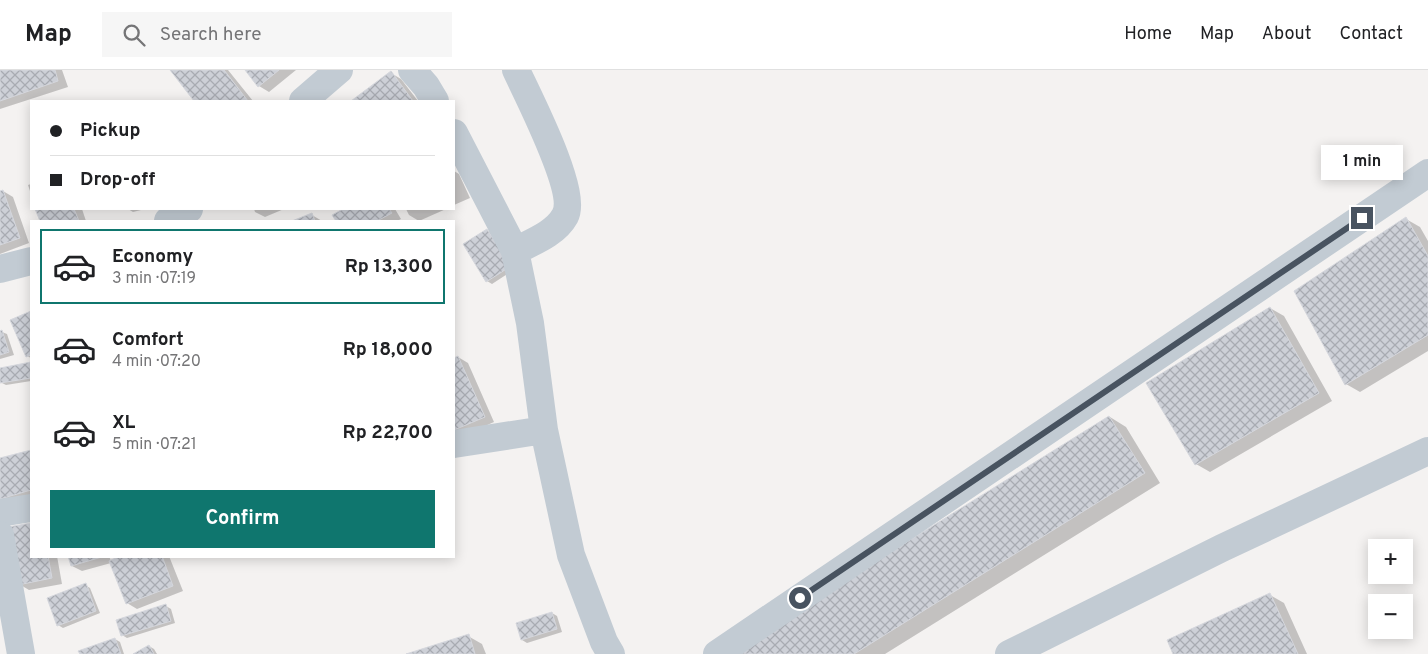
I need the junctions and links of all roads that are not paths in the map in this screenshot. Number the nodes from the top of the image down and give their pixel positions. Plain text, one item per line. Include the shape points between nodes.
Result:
1 (339, 70) edge
2 (412, 70) edge
3 (516, 70) edge
4 (304, 100) edge
5 (434, 100) edge
6 (455, 135) edge
7 (1428, 173) edge
8 (187, 210) edge
9 (170, 220) edge
10 (515, 251) junction
11 (30, 261) edge
12 (0, 269) edge
13 (544, 430) junction
14 (455, 444) edge
15 (1428, 451) edge
16 (30, 508) edge
17 (0, 512) edge
18 (0, 535) edge
19 (21, 654) edge
20 (611, 654) edge
21 (717, 654) edge
22 (1009, 654) edge

1 - 4 street
2 - 5 street
3 - 10 street via 556,158 568,202 566,215 554,230
6 - 10 street
7 - 21 street
8 - 9 street
10 - 13 street via 530,323
11 - 12 street
13 - 14 street
13 - 20 street via 571,555
15 - 22 street via 1222,548
16 - 17 street
18 - 19 street

